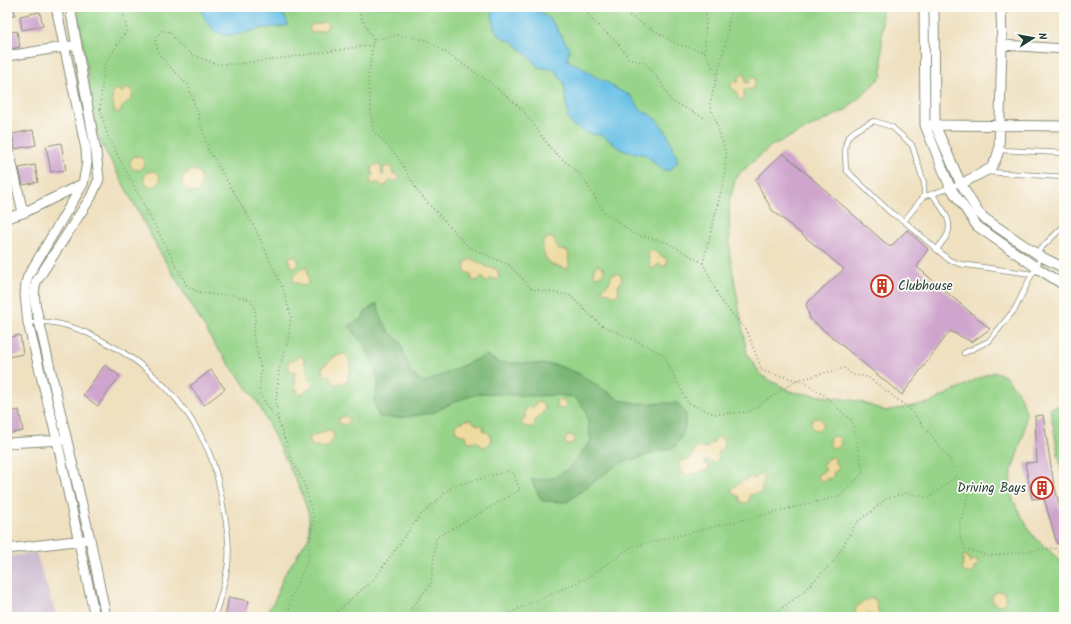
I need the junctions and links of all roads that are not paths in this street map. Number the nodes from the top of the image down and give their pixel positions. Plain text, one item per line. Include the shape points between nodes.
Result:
1 (56, 7) edge
2 (70, 7) edge
3 (924, 7) edge
4 (934, 7) edge
5 (1001, 7) edge
6 (77, 45) junction
7 (1002, 45) junction
8 (64, 47) junction
9 (1064, 50) edge
10 (7, 56) edge
11 (924, 125) junction
12 (935, 125) junction
13 (1000, 125) junction
14 (1064, 126) edge
15 (7, 142) edge
16 (999, 150) junction
17 (1064, 153) edge
18 (983, 172) junction
19 (1064, 177) edge
20 (99, 179) junction
21 (83, 184) junction
22 (961, 184) junction
23 (950, 186) junction
24 (933, 195) junction
25 (924, 196) junction
26 (23, 213) junction
27 (7, 218) edge
28 (904, 221) junction
29 (1064, 226) edge
30 (937, 250) junction
31 (1038, 255) junction
32 (1064, 268) edge
33 (1034, 271) junction
34 (1064, 285) edge
35 (38, 321) junction
36 (28, 323) junction
37 (964, 353) dead end
38 (57, 440) junction
39 (67, 440) junction
40 (7, 443) edge
41 (90, 539) junction
42 (78, 540) junction
43 (7, 550) edge
44 (95, 617) edge
45 (106, 617) edge
46 (214, 617) edge

1 - 8 street
2 - 6 street
3 - 11 street
4 - 12 street
5 - 7 street
6 - 8 street
6 - 20 street
7 - 9 street
7 - 13 street
8 - 10 street
8 - 21 street via 86,149 87,163
11 - 12 street
11 - 23 street
12 - 13 street
12 - 22 street
13 - 14 street
13 - 16 street
15 - 26 street
16 - 17 lane
16 - 18 street via 991,168
18 - 19 lane
18 - 22 street
20 - 21 street
20 - 35 street via 36,282 34,296
21 - 26 street
21 - 36 street via 28,276 25,295
22 - 23 lane
22 - 31 street via 984,218
23 - 24 lane
23 - 33 street via 977,226
24 - 25 lane
24 - 30 lane via 948,219 949,226 948,233
25 - 28 lane
25 - 28 lane via 924,184 912,145 892,127 874,122 854,130 846,140 846,170 891,213
26 - 27 street
28 - 30 lane
29 - 31 lane
30 - 33 lane via 949,260 960,264
31 - 32 street
31 - 33 lane
33 - 34 street
33 - 37 lane via 1015,309 989,341
35 - 36 lane
35 - 39 street
35 - 46 lane via 64,325 93,335 120,349 170,390 191,419 207,448 219,482 226,522 228,562 222,596
36 - 38 street
38 - 39 street
38 - 40 street
38 - 42 street
39 - 41 street
41 - 42 street
41 - 45 street
42 - 43 street
42 - 44 street

